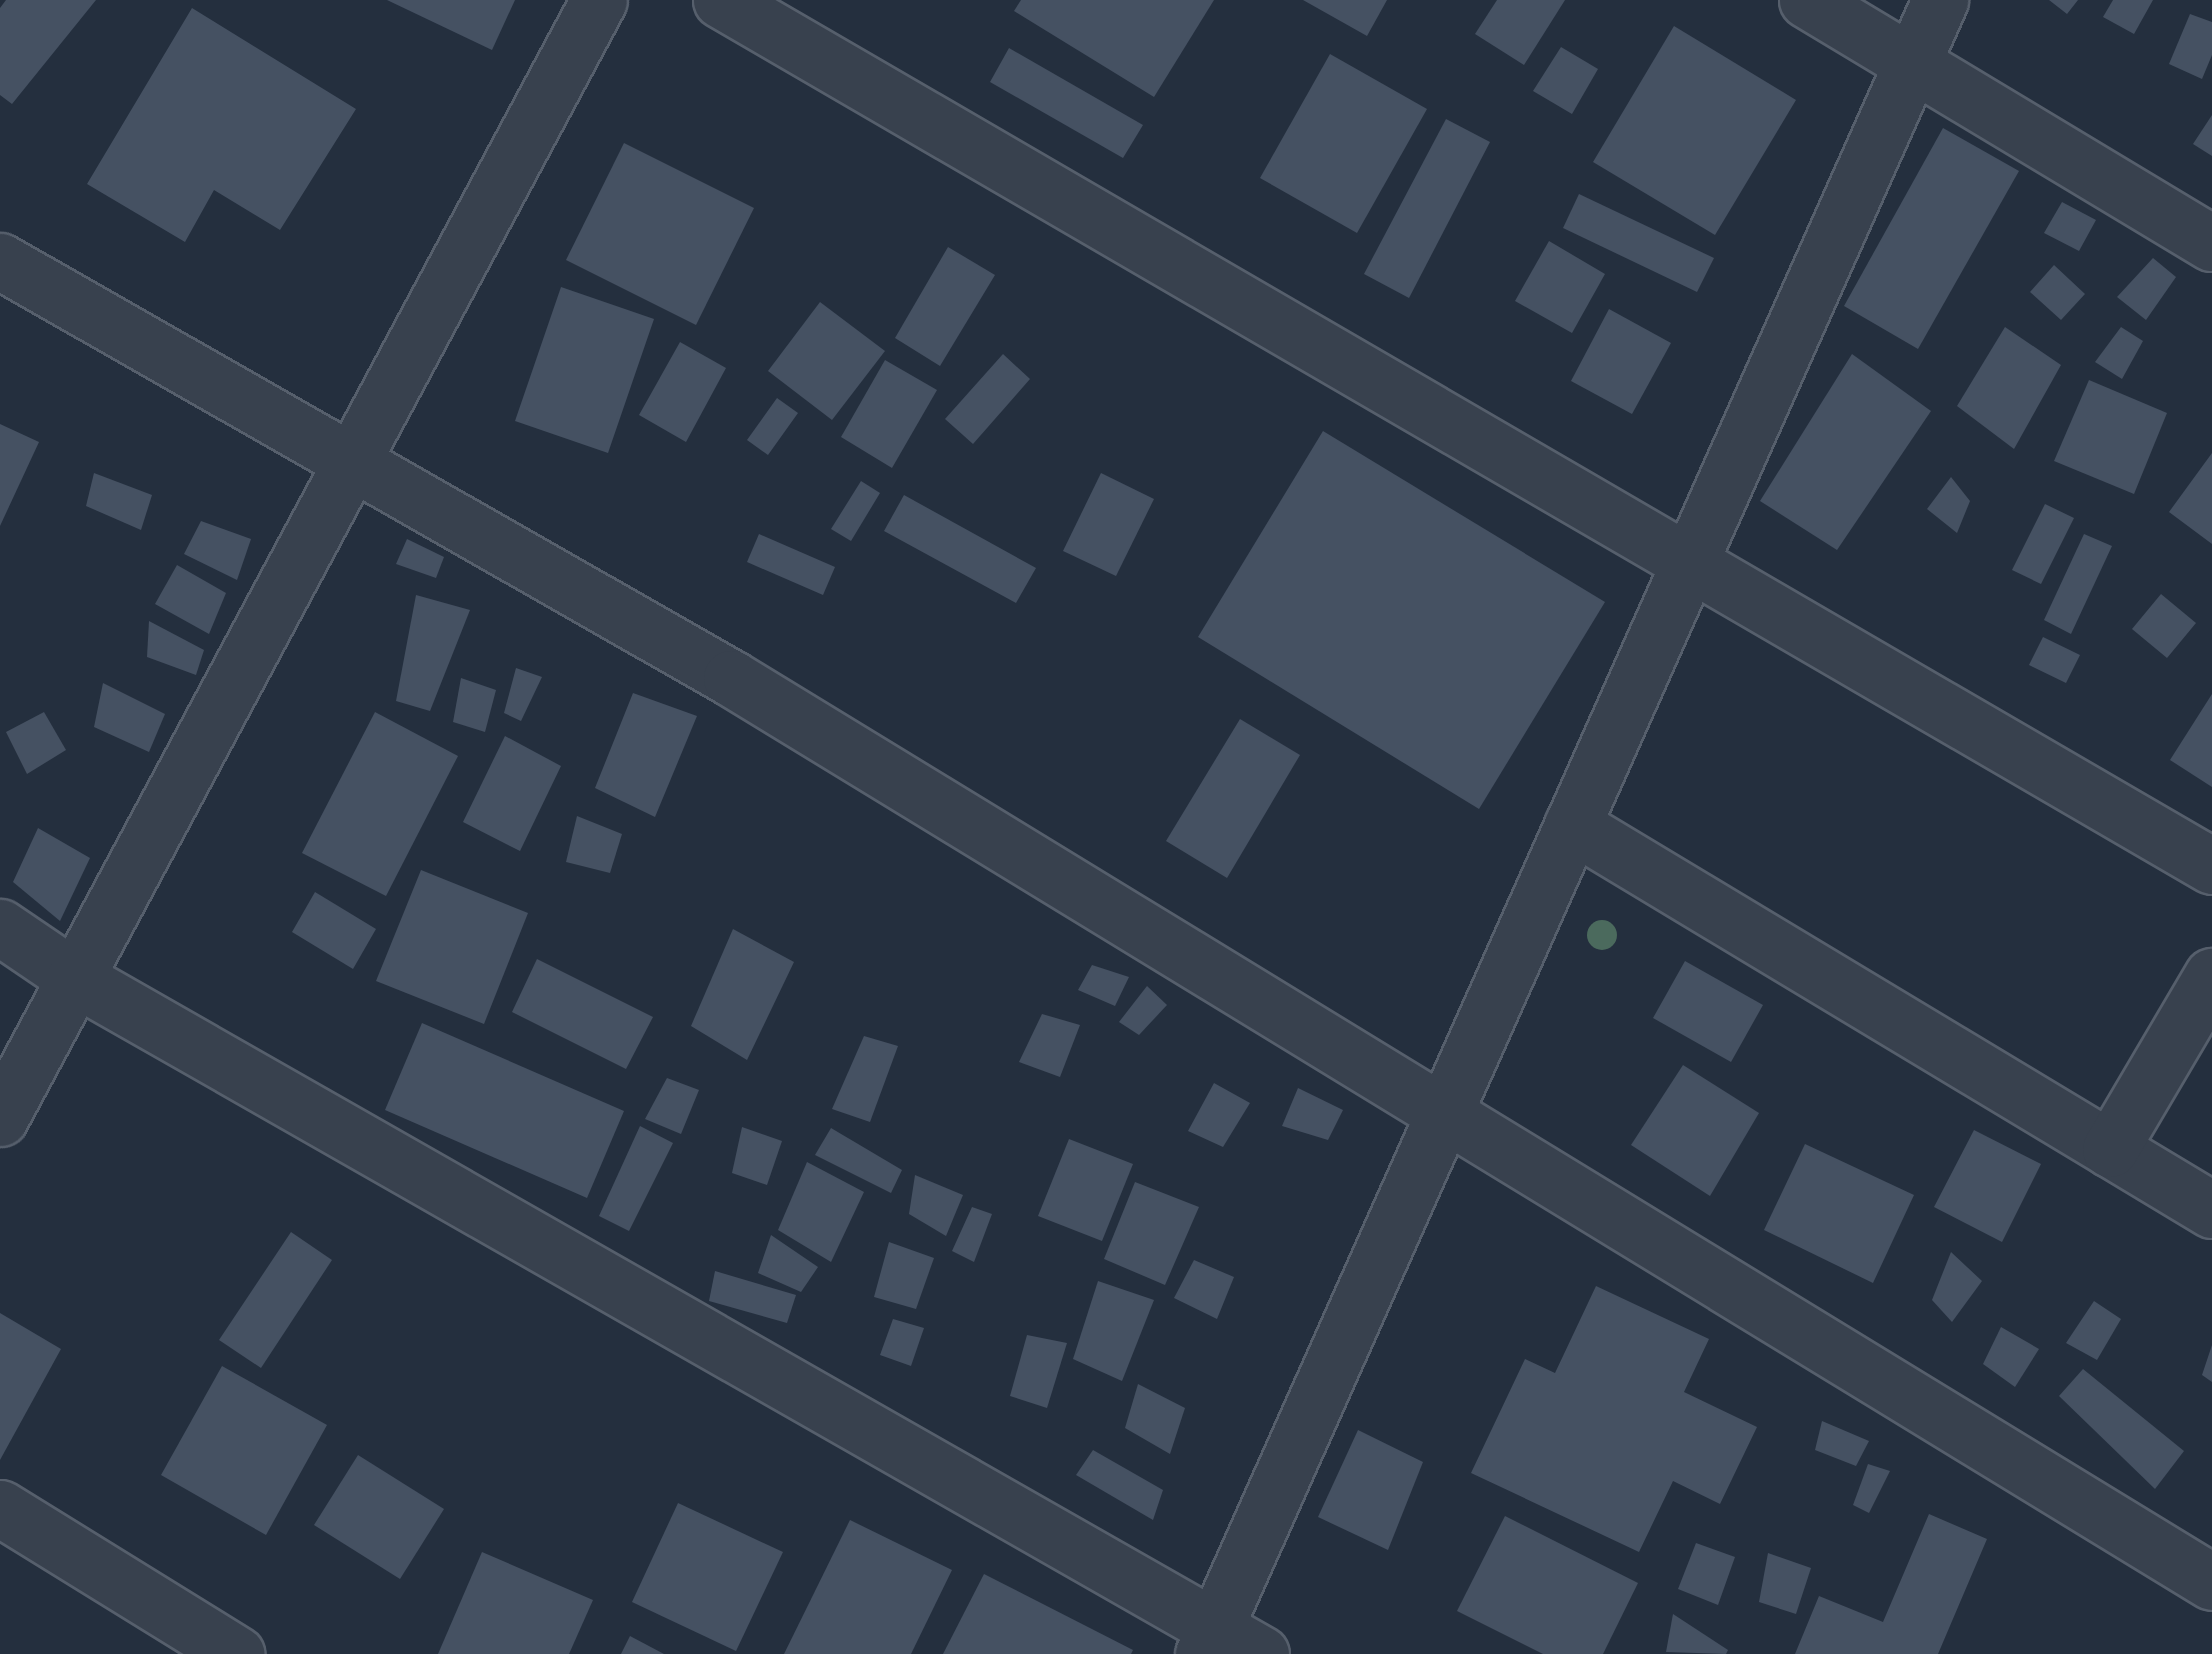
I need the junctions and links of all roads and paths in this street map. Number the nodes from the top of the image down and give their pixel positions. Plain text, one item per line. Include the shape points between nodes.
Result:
1 (598, 0) edge
2 (721, 0) edge
3 (1807, 0) edge
4 (1940, 0) edge
5 (1913, 60) junction
6 (2212, 243) edge
7 (0, 261) edge
8 (353, 459) junction
9 (1689, 562) junction
10 (1572, 825) junction
11 (2212, 866) edge
12 (0, 927) edge
13 (2212, 976) edge
14 (74, 978) junction
15 (1442, 1117) junction
16 (0, 1118) edge
17 (2110, 1149) junction
18 (2212, 1210) edge
19 (0, 1508) edge
20 (2212, 1582) edge
21 (1208, 1640) edge
22 (236, 1654) edge
23 (1261, 1654) edge

1 - 8 street
2 - 9 street
3 - 5 street
4 - 5 street
5 - 6 street
5 - 9 street
7 - 8 street
8 - 14 street
8 - 15 street via 731,678
9 - 10 street
9 - 11 street
10 - 15 street
10 - 17 street
12 - 14 street
13 - 17 street
14 - 16 street
14 - 21 street
15 - 20 street
15 - 21 street
17 - 18 street
19 - 22 street
21 - 23 street

